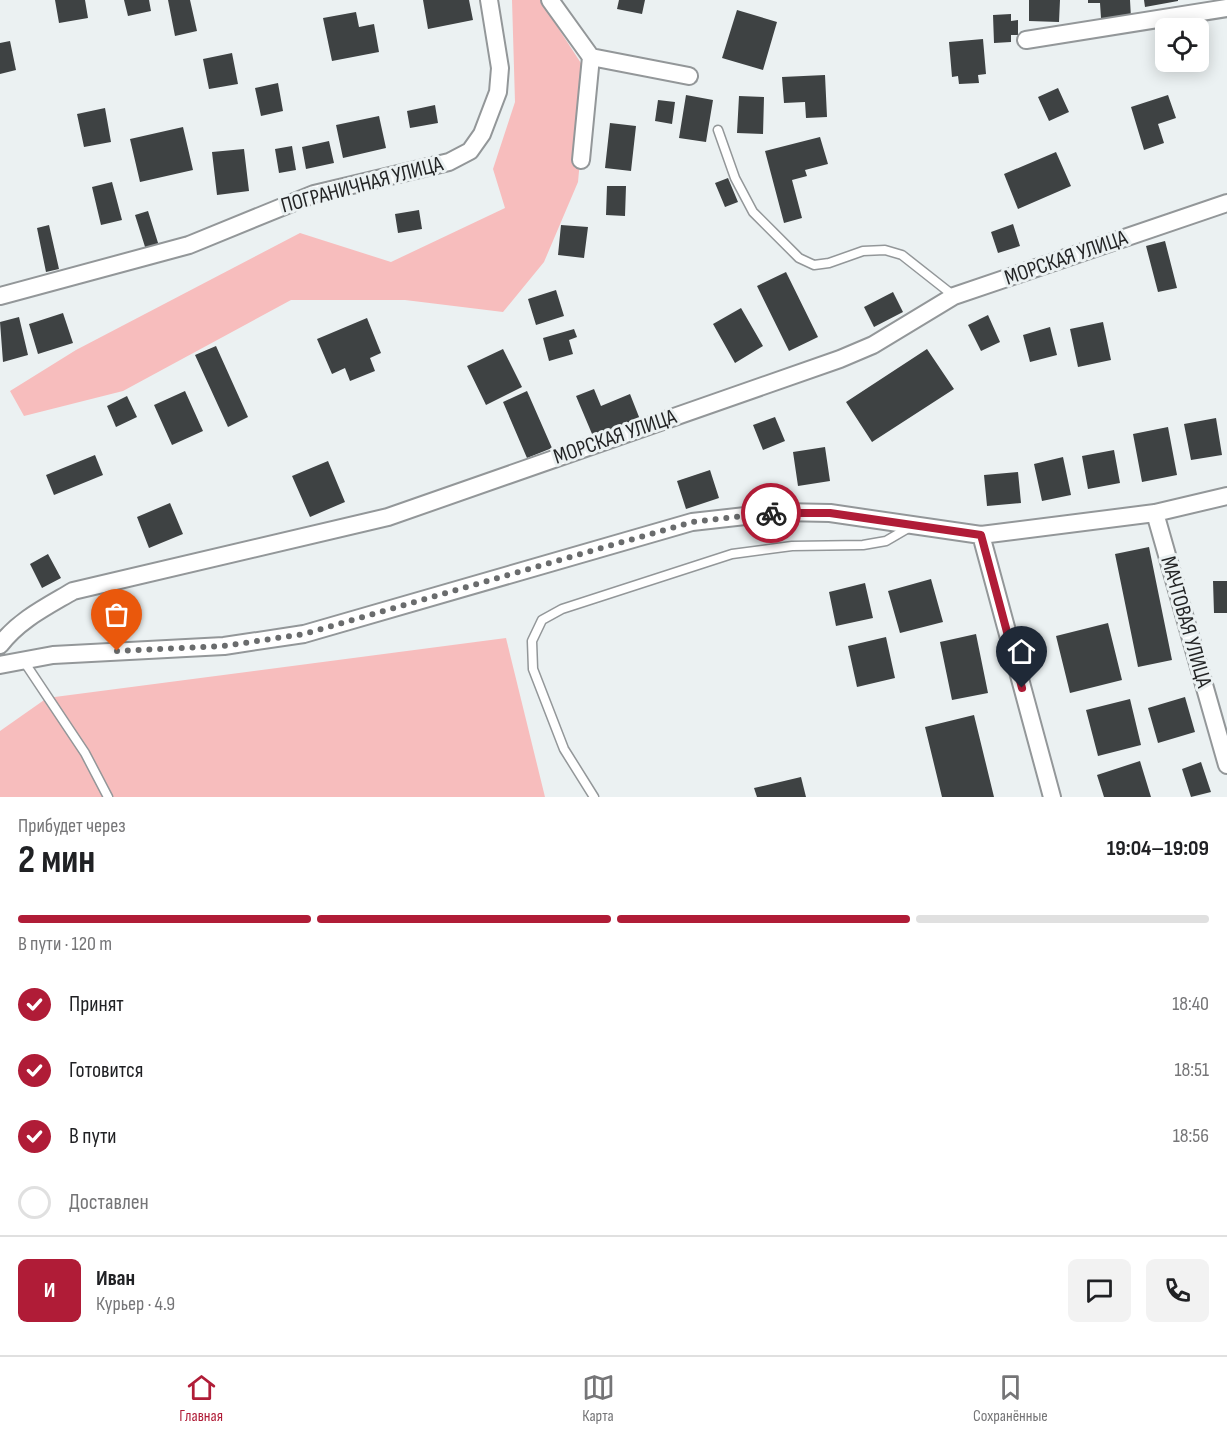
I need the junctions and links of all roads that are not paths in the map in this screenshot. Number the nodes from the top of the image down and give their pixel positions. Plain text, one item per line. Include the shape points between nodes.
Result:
1 (489, 0) edge
2 (550, 0) edge
3 (1227, 8) edge
4 (1026, 40) dead end
5 (591, 57) junction
6 (689, 76) dead end
7 (718, 130) dead end
8 (581, 160) dead end
9 (1227, 204) edge
10 (0, 296) edge
11 (954, 296) junction
12 (1227, 496) edge
13 (1155, 513) junction
14 (913, 526) junction
15 (981, 535) junction
16 (0, 645) edge
17 (22, 660) junction
18 (0, 665) edge
19 (1227, 765) edge
20 (108, 797) edge
21 (594, 797) edge
22 (1052, 797) edge

1 - 10 street, ПОГРАНИЧНАЯ УЛИЦА via 500,68 498,92 482,134 470,151 449,162 292,201 189,245
2 - 5 street
3 - 4 street
5 - 6 street
5 - 8 street
7 - 11 lane via 753,213 799,258 814,265 862,251 885,250 903,255
9 - 11 street, МОРСКАЯ УЛИЦА
11 - 16 street, МОРСКАЯ УЛИЦА via 873,345 840,359 388,517 73,591 31,615 11,630
12 - 13 street
13 - 15 street
13 - 19 street, МАЧТОВАЯ УЛИЦА
14 - 15 street
14 - 17 street via 830,513 731,516 692,522 304,634 224,646
14 - 21 lane via 886,541 863,545 792,546 732,554 562,609 542,621 532,641 533,669 564,749
15 - 22 street
17 - 18 street
17 - 20 lane via 85,753

